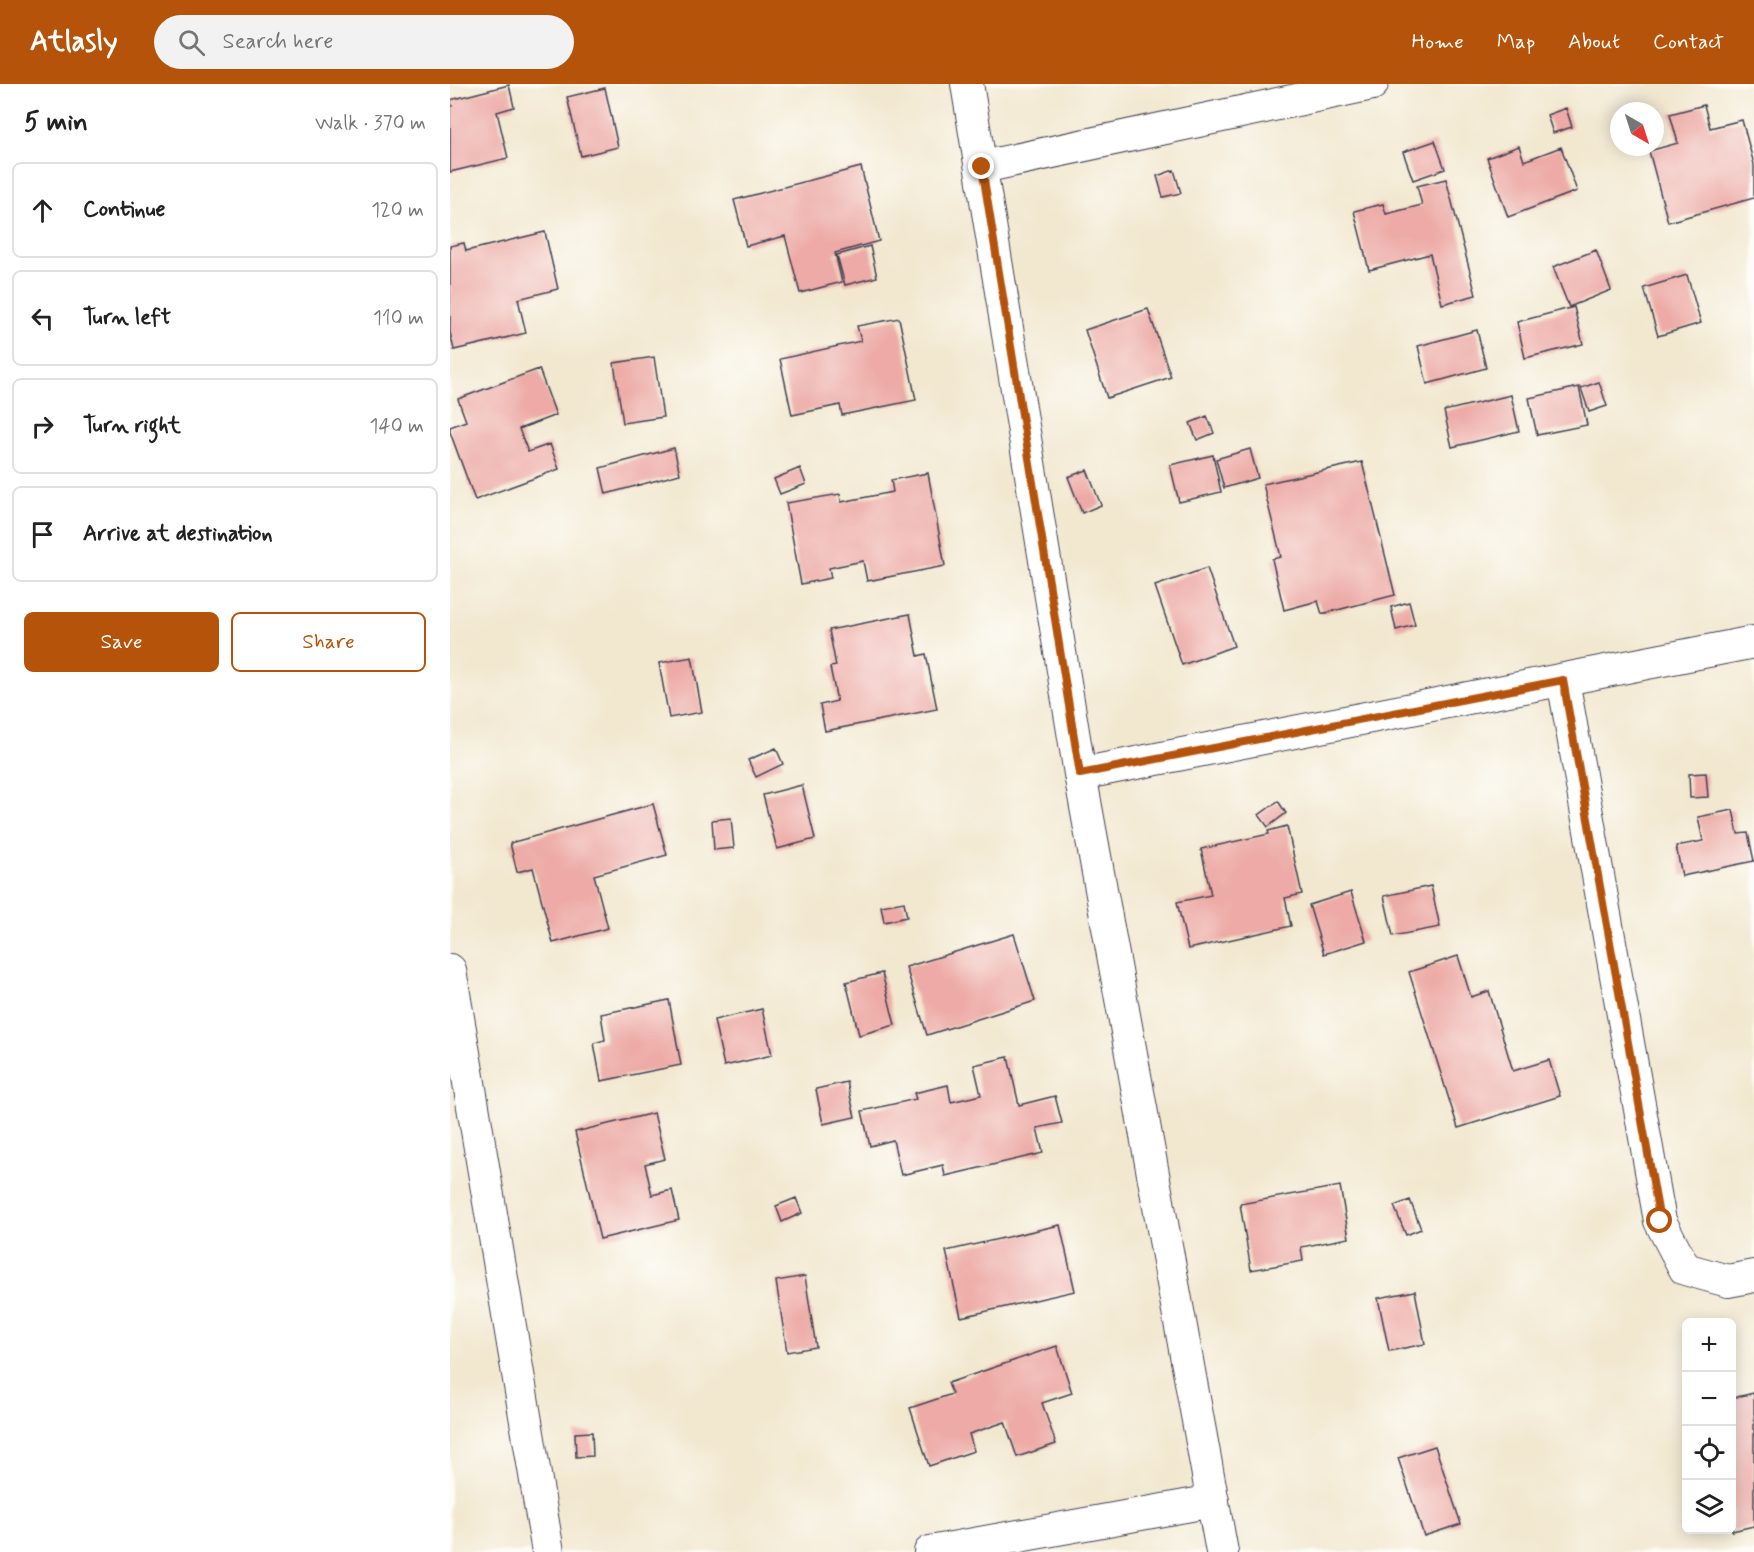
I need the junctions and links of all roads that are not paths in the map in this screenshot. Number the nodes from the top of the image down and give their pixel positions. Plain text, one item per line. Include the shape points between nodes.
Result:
1 (967, 84) edge
2 (1372, 84) edge
3 (982, 167) junction
4 (1754, 642) edge
5 (1563, 680) junction
6 (1080, 774) junction
7 (450, 970) edge
8 (1754, 1276) edge
9 (1213, 1501) junction
10 (548, 1552) edge
11 (930, 1552) edge
12 (1222, 1552) edge

1 - 3 street
2 - 3 street
3 - 6 street
4 - 5 street
5 - 6 street
5 - 8 street via 1660,1221 1685,1269 1728,1281
6 - 9 street
7 - 10 street
9 - 11 street
9 - 12 street

